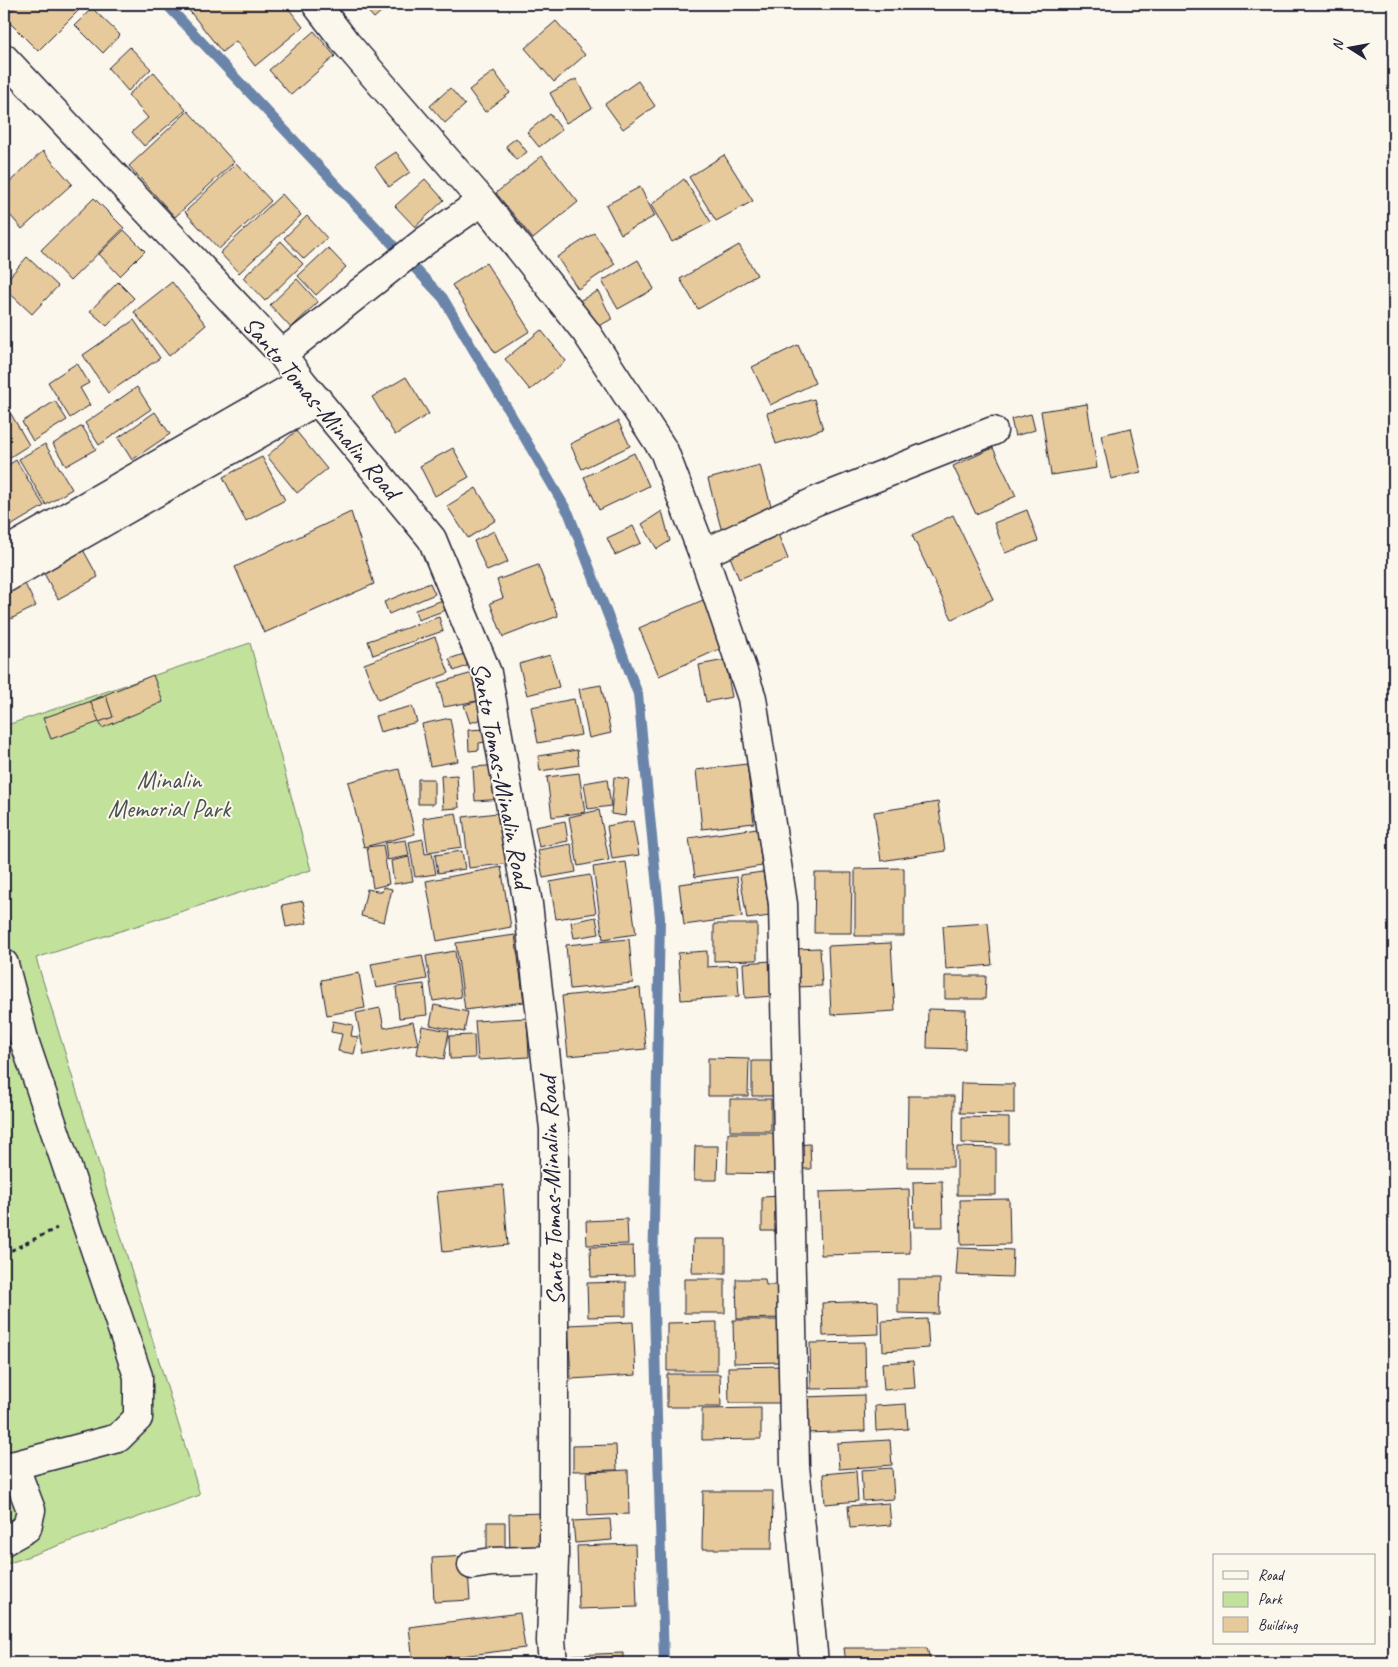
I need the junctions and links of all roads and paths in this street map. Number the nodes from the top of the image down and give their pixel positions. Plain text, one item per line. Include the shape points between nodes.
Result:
1 (316, 4) edge
2 (4, 58) edge
3 (482, 200) junction
4 (282, 354) junction
5 (310, 391) junction
6 (993, 431) dead end
7 (4, 553) edge
8 (703, 554) junction
9 (4, 579) edge
10 (4, 964) edge
11 (84, 1214) junction
12 (4, 1254) edge
13 (9, 1467) edge
14 (4, 1541) edge
15 (554, 1560) junction
16 (472, 1565) dead end
17 (553, 1663) edge
18 (814, 1663) edge

1 - 3 street
2 - 4 street, Santo Tomas-Minalin Road
3 - 4 street via 425,240
3 - 8 street via 586,332 664,451
4 - 5 street, Santo Tomas-Minalin Road
5 - 7 street
5 - 9 street
5 - 15 street, Santo Tomas-Minalin Road via 432,539 487,674 528,904 554,1129
6 - 8 street via 816,501
8 - 18 street via 752,698 783,904 796,1466
10 - 11 street via 25,1043
11 - 12 path
11 - 13 street via 138,1376 138,1418 118,1438
13 - 14 street via 31,1510 27,1528
15 - 16 street
15 - 17 street, Santo Tomas-Minalin Road

